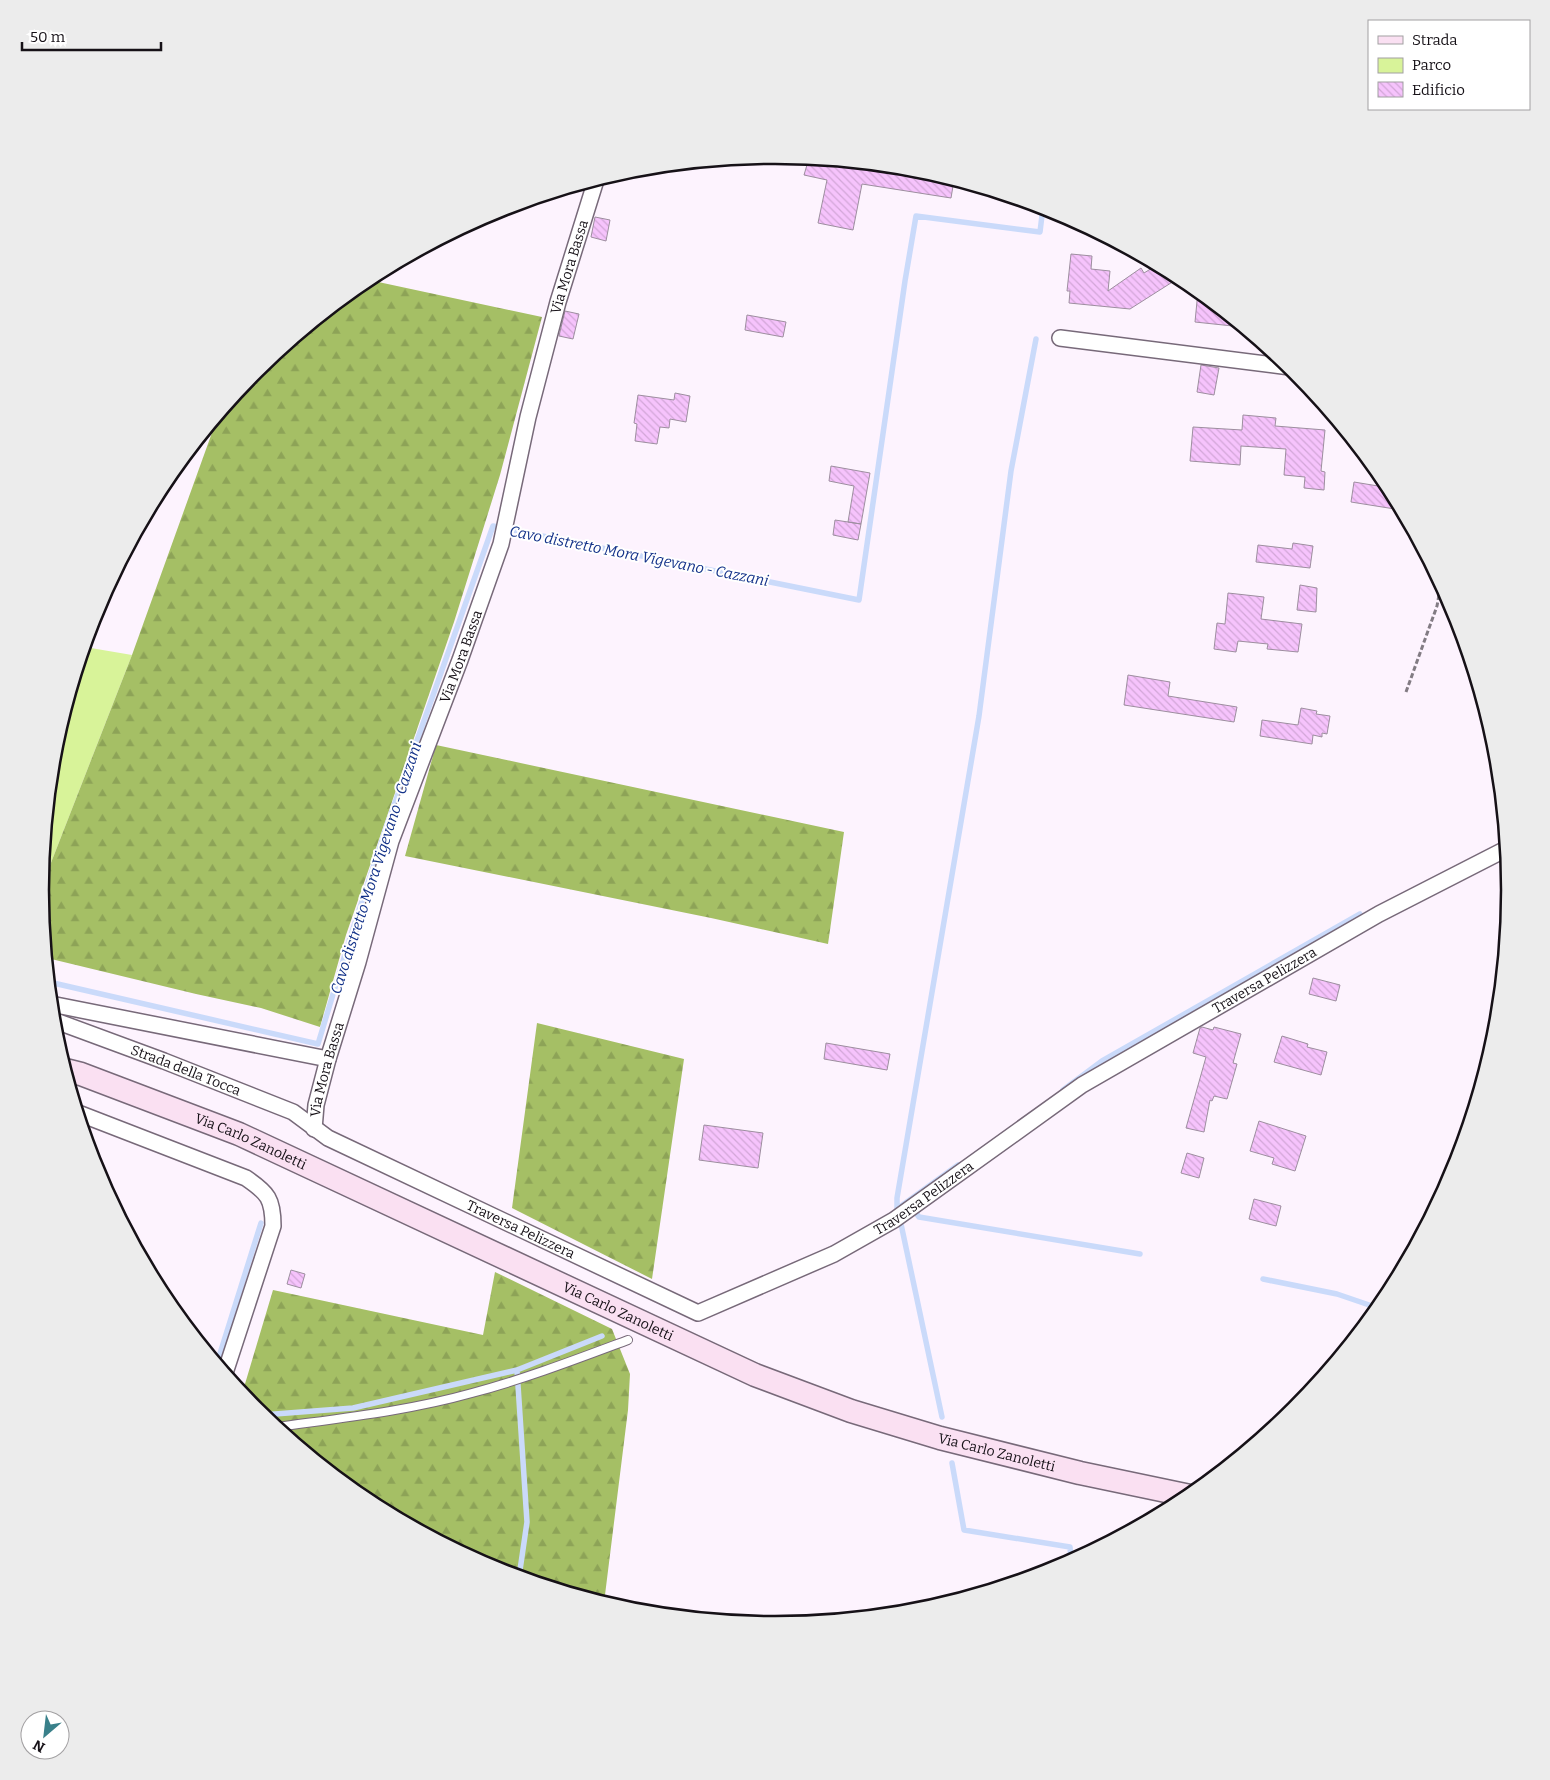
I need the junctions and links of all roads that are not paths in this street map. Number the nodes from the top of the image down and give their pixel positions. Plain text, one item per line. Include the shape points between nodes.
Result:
1 (594, 186) edge
2 (1060, 338) dead end
3 (1276, 364) edge
4 (1500, 852) edge
5 (58, 1005) edge
6 (61, 1023) edge
7 (328, 1058) junction
8 (72, 1072) edge
9 (84, 1114) edge
10 (314, 1129) junction
11 (628, 1340) dead end
12 (227, 1367) edge
13 (285, 1426) edge
14 (1179, 1494) edge

1 - 7 street, Via Mora Bassa via 540,369 504,528 460,660 391,841
2 - 3 street
4 - 10 street, Traversa Pelizzera via 1380,914 1082,1085 894,1220 834,1254 698,1313
5 - 7 street, Strada della Tocca
6 - 10 street, Strada della Tocca via 293,1112
7 - 10 street, Via Mora Bassa via 316,1105
8 - 14 main road, Via Carlo Zanoletti via 239,1134 756,1375 842,1408 993,1453
9 - 12 street via 246,1178 265,1192 273,1208 273,1226
11 - 13 lane via 472,1393 407,1408

